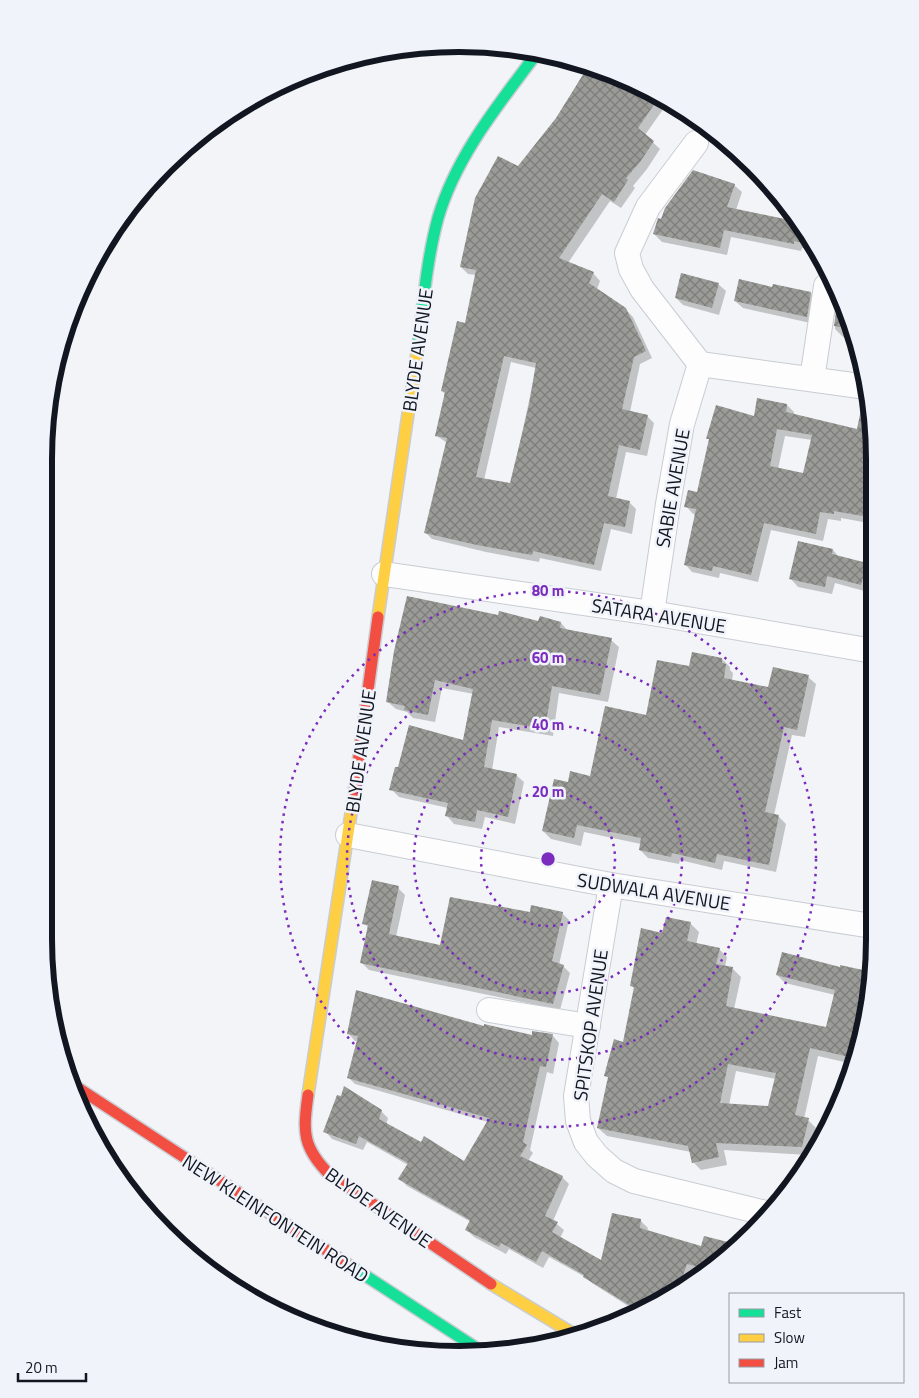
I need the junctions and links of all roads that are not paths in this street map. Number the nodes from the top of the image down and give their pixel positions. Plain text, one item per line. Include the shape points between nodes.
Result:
1 (533, 59) edge
2 (696, 143) dead end
3 (826, 286) dead end
4 (700, 364) junction
5 (812, 379) junction
6 (860, 386) edge
7 (384, 574) junction
8 (652, 613) junction
9 (866, 650) edge
10 (348, 835) junction
11 (611, 885) junction
12 (866, 925) edge
13 (490, 1010) dead end
14 (588, 1026) junction
15 (82, 1090) edge
16 (761, 1212) edge
17 (568, 1331) edge
18 (473, 1346) edge

1 - 7 street, BLYDE AVENUE via 484,126 439,216
2 - 4 street via 648,207 627,253 642,289
3 - 5 street
4 - 5 street
4 - 8 street, SABIE AVENUE via 682,424
5 - 6 street
7 - 8 street, SATARA AVENUE
7 - 10 street, BLYDE AVENUE
8 - 9 street, SATARA AVENUE
10 - 11 street, SUDWALA AVENUE
10 - 17 street, BLYDE AVENUE via 305,1114 309,1148 330,1175 510,1297
11 - 12 street, SUDWALA AVENUE
11 - 14 street, SPITSKOP AVENUE
13 - 14 street
14 - 16 street, SPITSKOP AVENUE via 576,1096 578,1121 586,1142 597,1156 614,1171 634,1181
15 - 18 street, NEW KLEINFONTEIN ROAD

